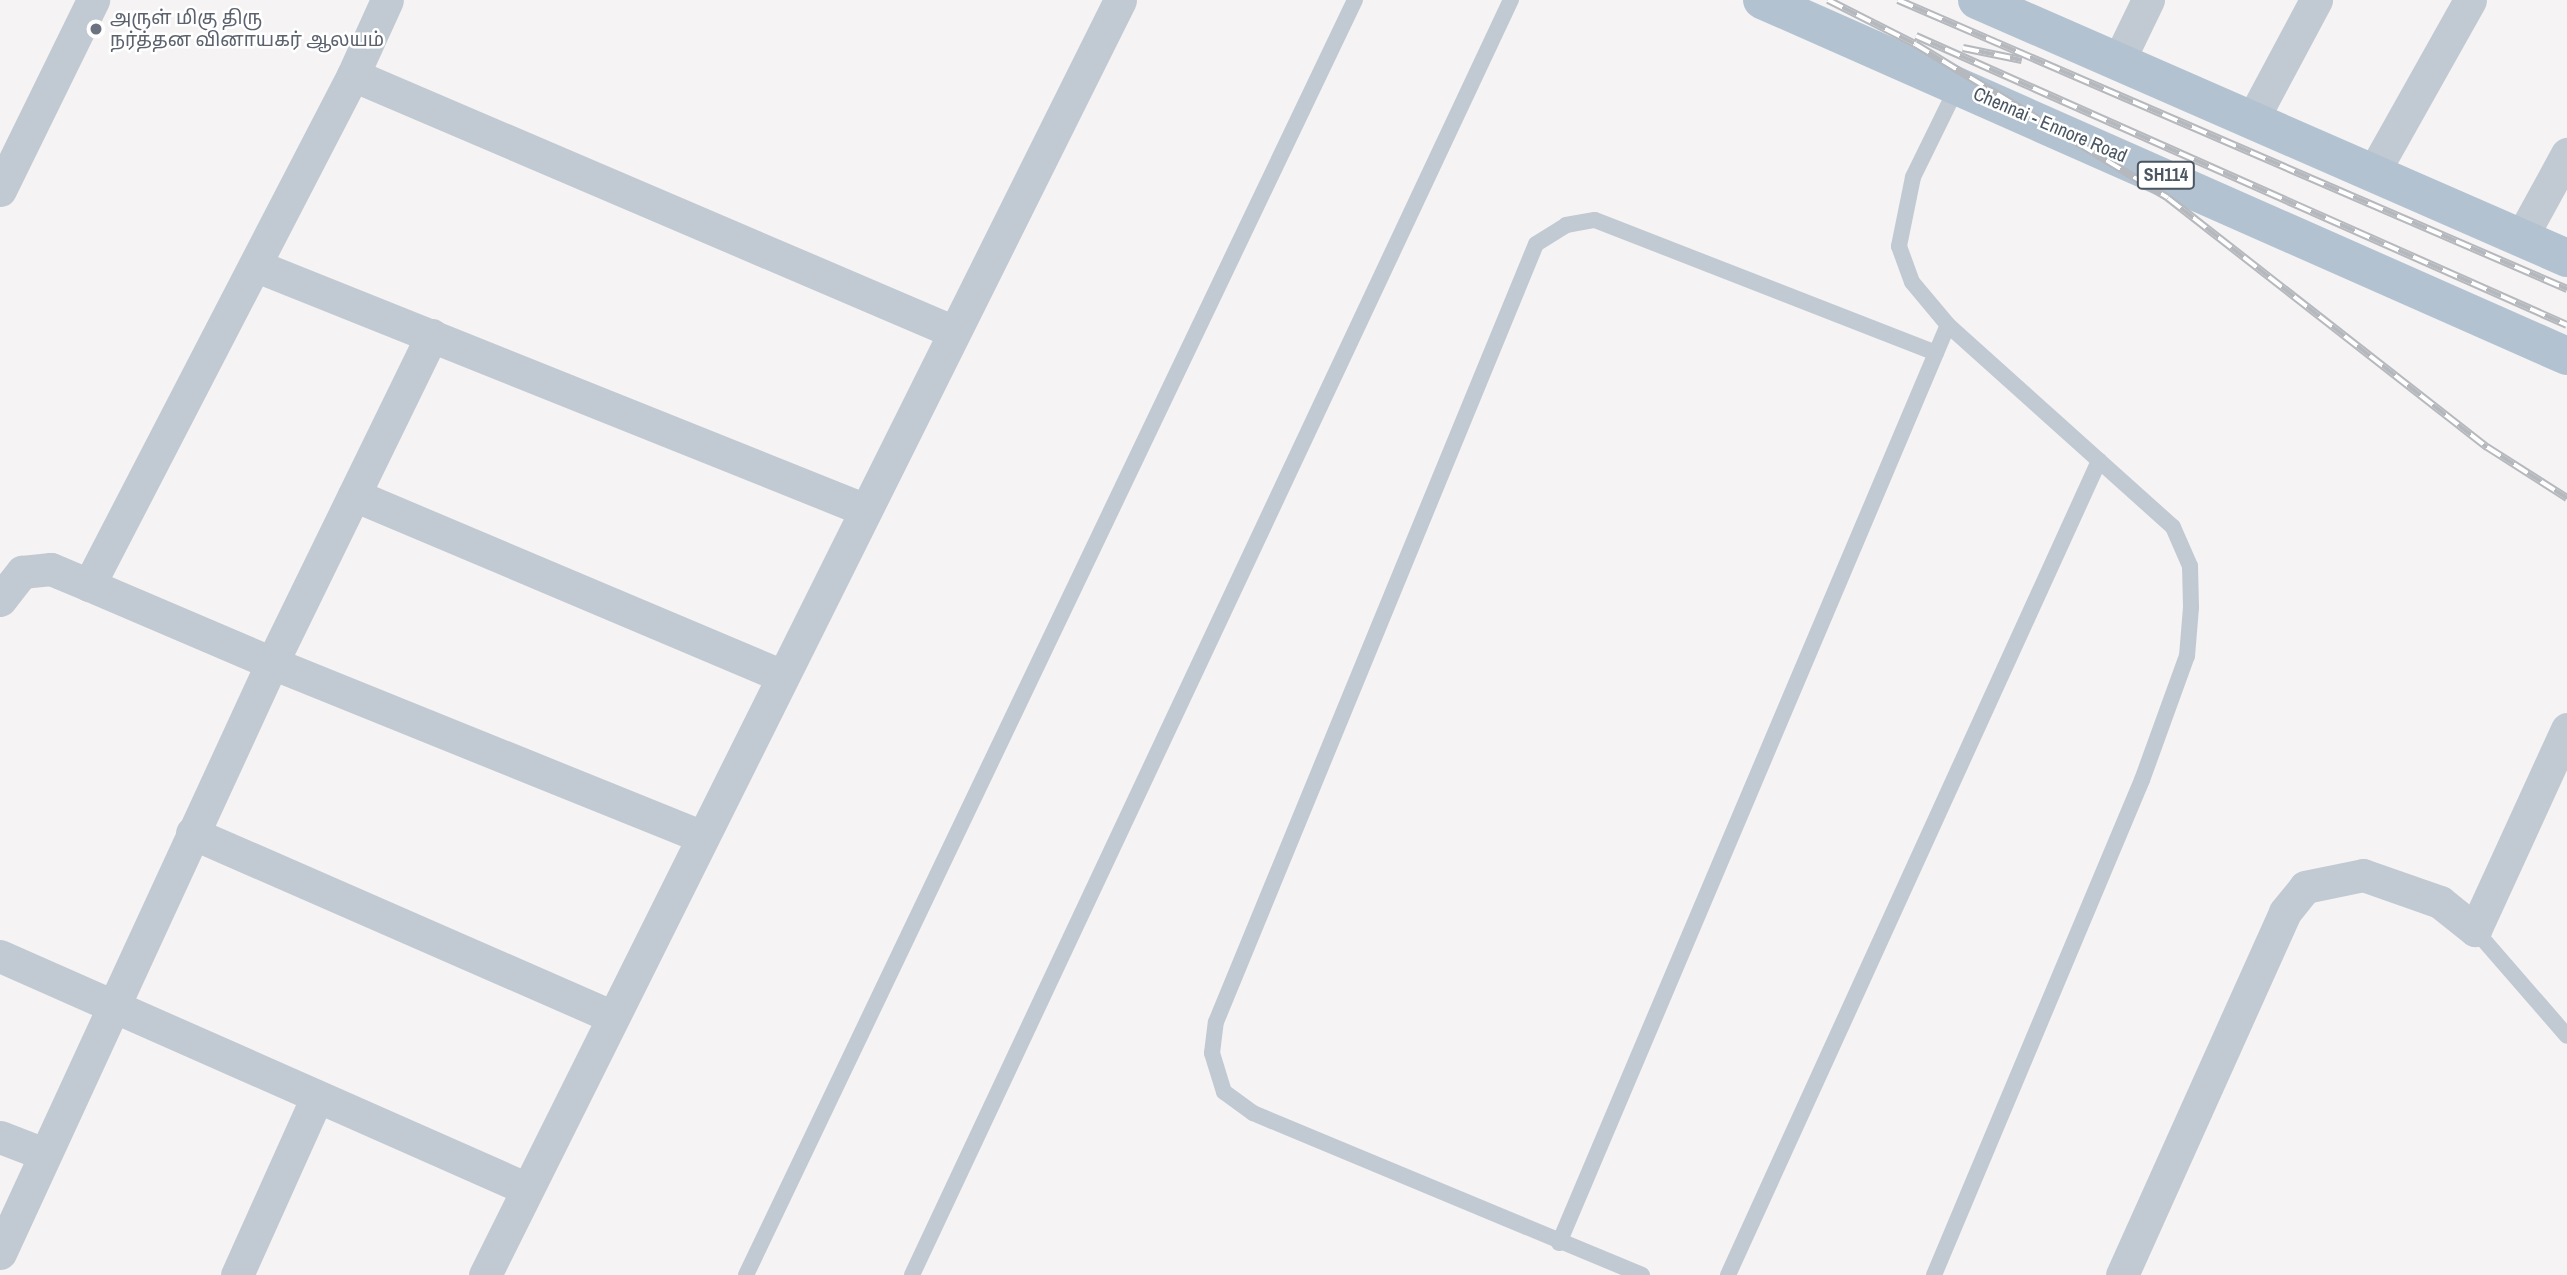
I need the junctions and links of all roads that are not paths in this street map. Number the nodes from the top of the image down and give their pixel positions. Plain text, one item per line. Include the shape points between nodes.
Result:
1 (93, 0) edge
2 (387, 0) edge
3 (1120, 0) edge
4 (1355, 0) edge
5 (1511, 0) edge
6 (1762, 0) edge
7 (2148, 0) edge
8 (2316, 0) edge
9 (2470, 0) edge
10 (2002, 5) edge
11 (2118, 62) junction
12 (353, 75) junction
13 (1958, 85) junction
14 (2252, 120) junction
15 (2567, 154) edge
16 (2373, 173) junction
17 (0, 190) edge
18 (2521, 238) junction
19 (2567, 258) edge
20 (259, 267) junction
21 (1948, 325) junction
22 (952, 331) junction
23 (432, 335) junction
24 (1936, 352) junction
25 (2567, 356) edge
26 (2099, 461) junction
27 (354, 495) junction
28 (863, 509) junction
29 (89, 585) junction
30 (0, 600) edge
31 (272, 663) junction
32 (780, 675) junction
33 (2567, 729) edge
34 (192, 833) junction
35 (700, 836) junction
36 (2475, 930) junction
37 (0, 956) edge
38 (112, 1002) junction
39 (610, 1016) junction
40 (2567, 1036) edge
41 (316, 1100) junction
42 (0, 1137) edge
43 (44, 1154) junction
44 (525, 1188) junction
45 (1559, 1243) junction
46 (0, 1253) edge
47 (237, 1275) edge
48 (485, 1275) edge
49 (746, 1275) edge
50 (912, 1275) edge
51 (1642, 1275) edge
52 (1728, 1275) edge
53 (1934, 1275) edge
54 (2122, 1275) edge

1 - 17 street
2 - 12 street
3 - 22 street
4 - 49 lane
5 - 50 lane
6 - 13 main road, Chennai - Ennore Road / SH114
7 - 11 street
8 - 14 street
9 - 16 street
10 - 11 main road
11 - 14 main road
12 - 20 street
12 - 22 street
13 - 21 lane via 1913,177 1899,246 1912,282
13 - 25 main road, Chennai - Ennore Road / SH114
14 - 16 main road
15 - 18 street
16 - 18 main road
18 - 19 main road
20 - 23 street
20 - 29 street
21 - 24 lane
21 - 26 lane
22 - 28 street
23 - 27 street
23 - 28 street
24 - 45 lane
24 - 45 lane via 1595,220 1566,225 1536,244 1216,1022 1212,1053 1224,1092 1253,1113
26 - 52 lane
26 - 53 lane via 2173,527 2190,566 2188,656
27 - 31 street
27 - 32 street
28 - 32 street
29 - 30 street via 51,569 22,572
29 - 31 street
31 - 34 street
31 - 35 street
32 - 35 street
33 - 36 street
34 - 38 street
34 - 39 street
35 - 39 street
36 - 40 lane
36 - 54 street via 2440,902 2363,875 2305,887 2285,912
37 - 38 street
38 - 41 street
38 - 43 street
39 - 44 street
41 - 44 street
41 - 47 street
42 - 43 street
43 - 46 street
44 - 48 street
45 - 51 lane

